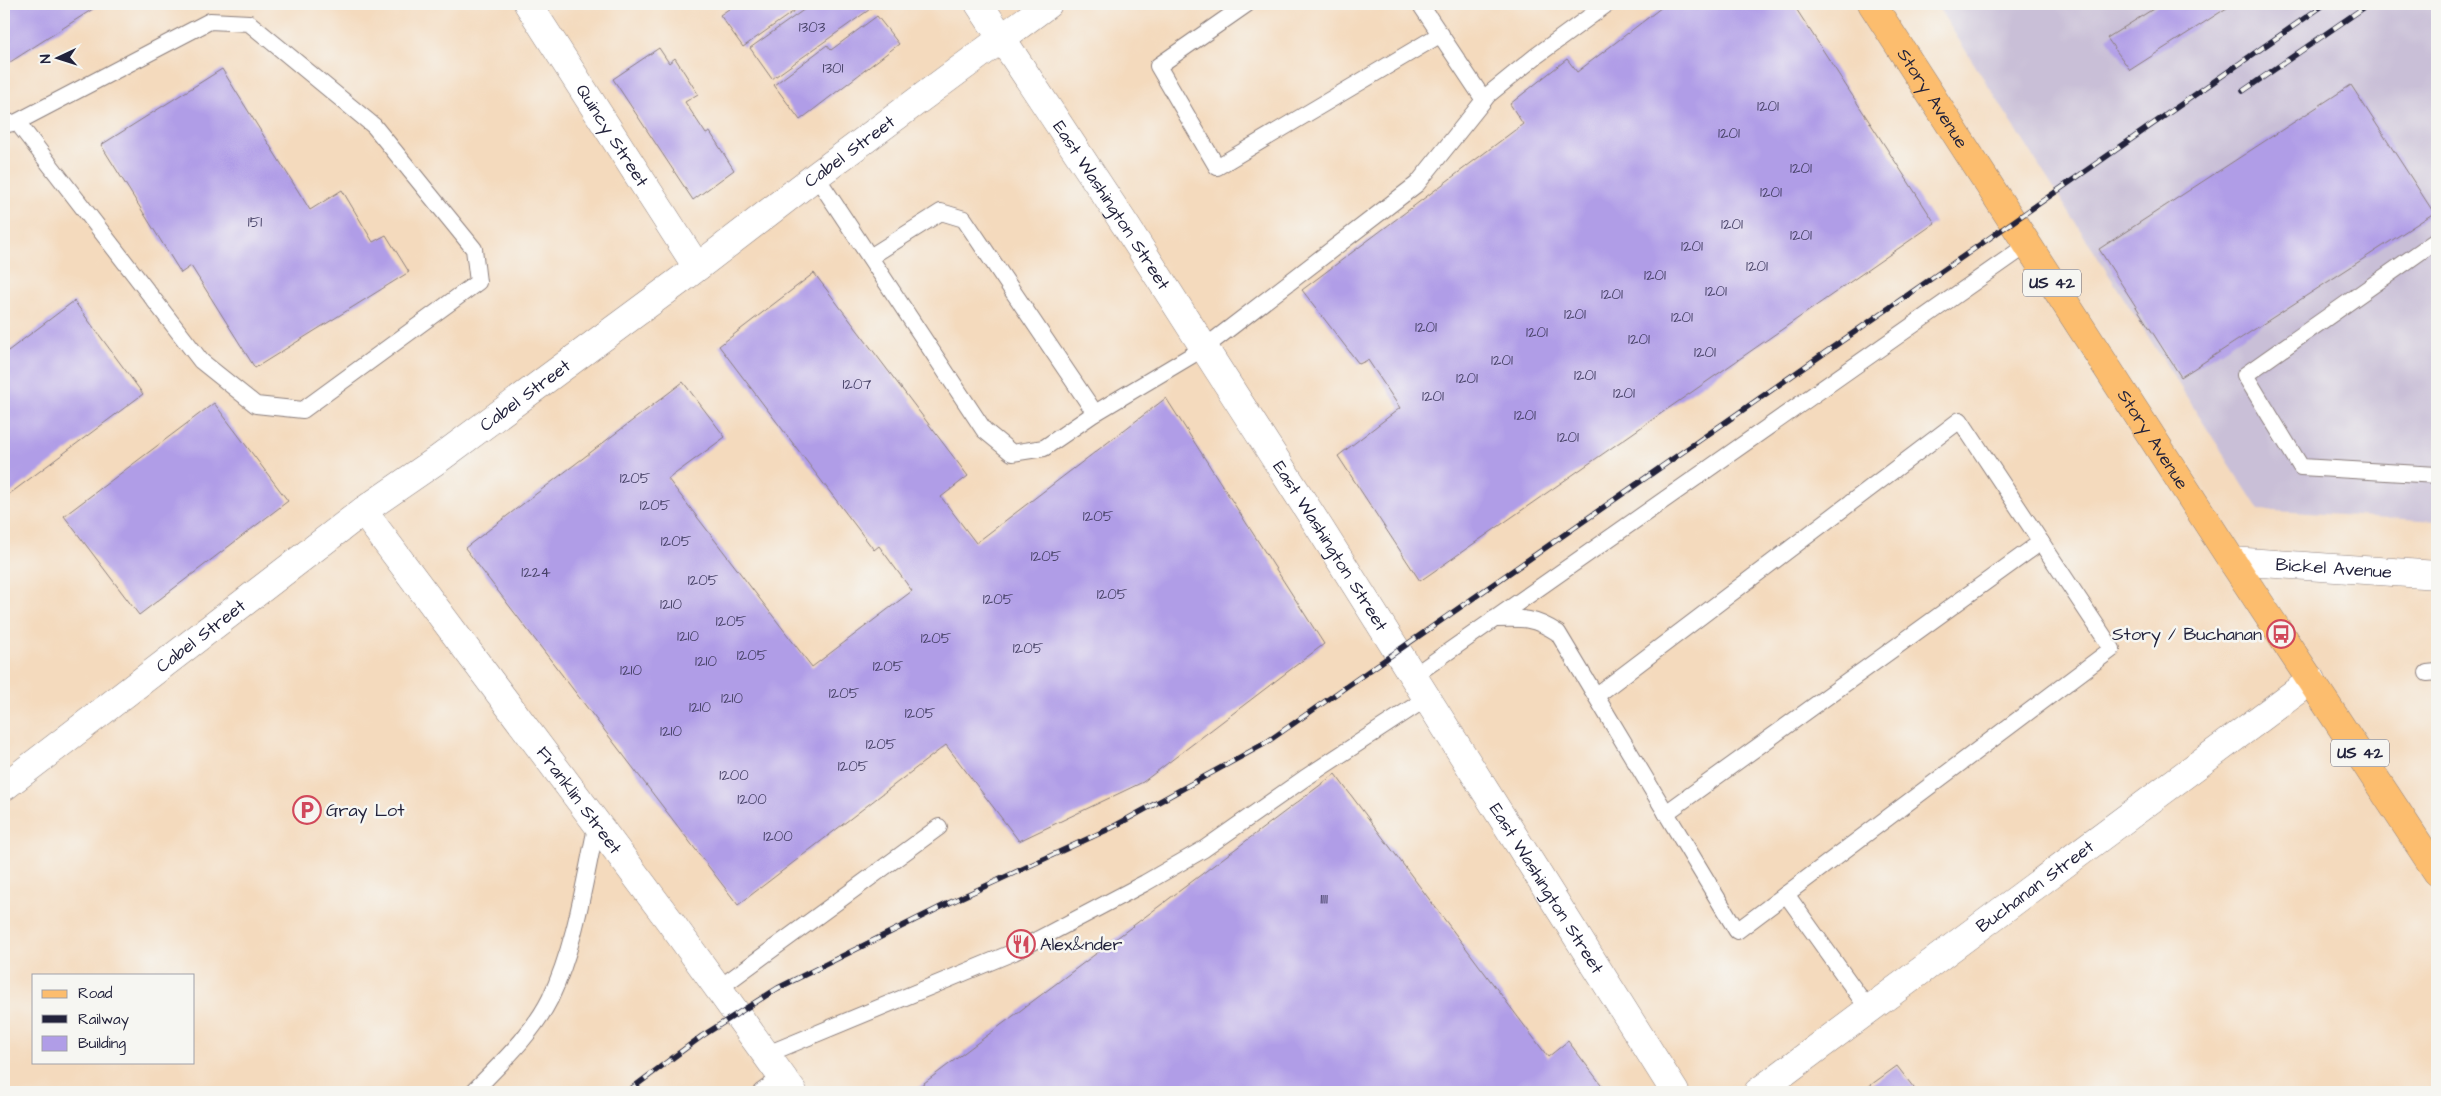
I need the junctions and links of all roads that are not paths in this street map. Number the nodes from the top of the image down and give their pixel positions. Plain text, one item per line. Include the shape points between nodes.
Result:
1 (528, 4) edge
2 (979, 4) edge
3 (1048, 4) edge
4 (1246, 4) edge
5 (1420, 4) edge
6 (1607, 4) edge
7 (1872, 4) edge
8 (1441, 34) junction
9 (1002, 39) junction
10 (1484, 100) junction
11 (10, 124) edge
12 (816, 176) junction
13 (2437, 240) edge
14 (2027, 245) junction
15 (870, 257) junction
16 (697, 268) junction
17 (1204, 348) junction
18 (1095, 414) junction
19 (2437, 475) edge
20 (363, 511) junction
21 (2041, 542) junction
22 (2232, 561) junction
23 (2437, 575) edge
24 (1494, 619) junction
25 (2312, 680) junction
26 (1420, 687) junction
27 (1596, 695) junction
28 (4, 787) edge
29 (1666, 813) junction
30 (597, 823) junction
31 (939, 827) dead end
32 (2437, 872) edge
33 (1786, 894) junction
34 (718, 989) junction
35 (1869, 1010) junction
36 (765, 1055) junction
37 (779, 1087) edge
38 (473, 1092) edge
39 (1675, 1092) edge
40 (1758, 1092) edge

1 - 16 street, Quincy Street
2 - 9 street, East Washington Street
3 - 9 street, Cabel Street
4 - 8 lane via 1158,66 1217,167
5 - 8 lane
6 - 10 lane via 1536,56
7 - 14 main road, Story Avenue / US 42
8 - 10 lane
9 - 12 street, Cabel Street
9 - 17 street, East Washington Street
10 - 17 lane via 1417,184
11 - 11 lane via 201,361 256,405 303,410 478,282 474,249 374,126 249,23 210,21
12 - 15 lane
12 - 16 street, Cabel Street
13 - 19 lane via 2245,375 2301,467
14 - 22 main road, Story Avenue / US 42
14 - 24 lane
15 - 18 lane via 984,430 1012,453 1044,448
15 - 18 lane via 941,212 964,219
16 - 20 street, Cabel Street
17 - 18 lane
17 - 26 street, East Washington Street
20 - 28 street, Cabel Street
20 - 30 street, Franklin Street
21 - 27 lane via 1960,420
21 - 29 lane
21 - 33 lane via 2112,649
22 - 23 street, Bickel Avenue
22 - 25 main road, Story Avenue / US 42
24 - 26 lane
24 - 27 lane via 1521,618 1541,622 1558,633
25 - 32 main road, Story Avenue / US 42
25 - 35 street, Buchanan Street
26 - 36 lane via 1305,778 1204,849 1145,883 1014,952
26 - 39 street, East Washington Street
27 - 29 lane
29 - 33 lane via 1737,931
30 - 34 street, Franklin Street
30 - 38 lane via 574,935 549,1000 518,1046
31 - 34 lane
33 - 35 lane
34 - 36 street, Franklin Street
35 - 40 street, Buchanan Street
36 - 37 street, Franklin Street

